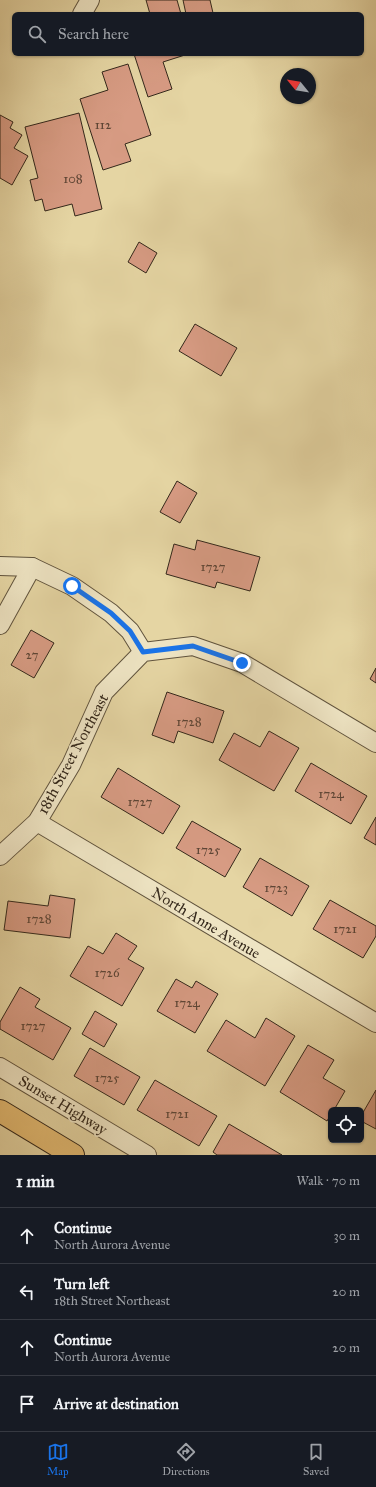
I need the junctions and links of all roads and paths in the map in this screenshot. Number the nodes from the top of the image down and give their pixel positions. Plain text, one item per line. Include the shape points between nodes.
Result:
1 (90, 0) edge
2 (83, 12) edge
3 (0, 566) edge
4 (32, 567) junction
5 (0, 625) edge
6 (143, 652) junction
7 (376, 743) edge
8 (37, 822) junction
9 (0, 856) edge
10 (376, 1023) edge
11 (0, 1067) edge
12 (0, 1111) edge
13 (73, 1155) edge
14 (147, 1155) edge

1 - 2 street
3 - 4 street
4 - 5 street
4 - 6 street via 72,586 111,613 130,631
6 - 7 street via 193,646 242,663
6 - 8 street, 18th Street Northeast via 104,692 71,765
8 - 9 street, 18th Street Northeast
8 - 10 street, North Anne Avenue
11 - 14 street, Sunset Highway
12 - 13 highway

